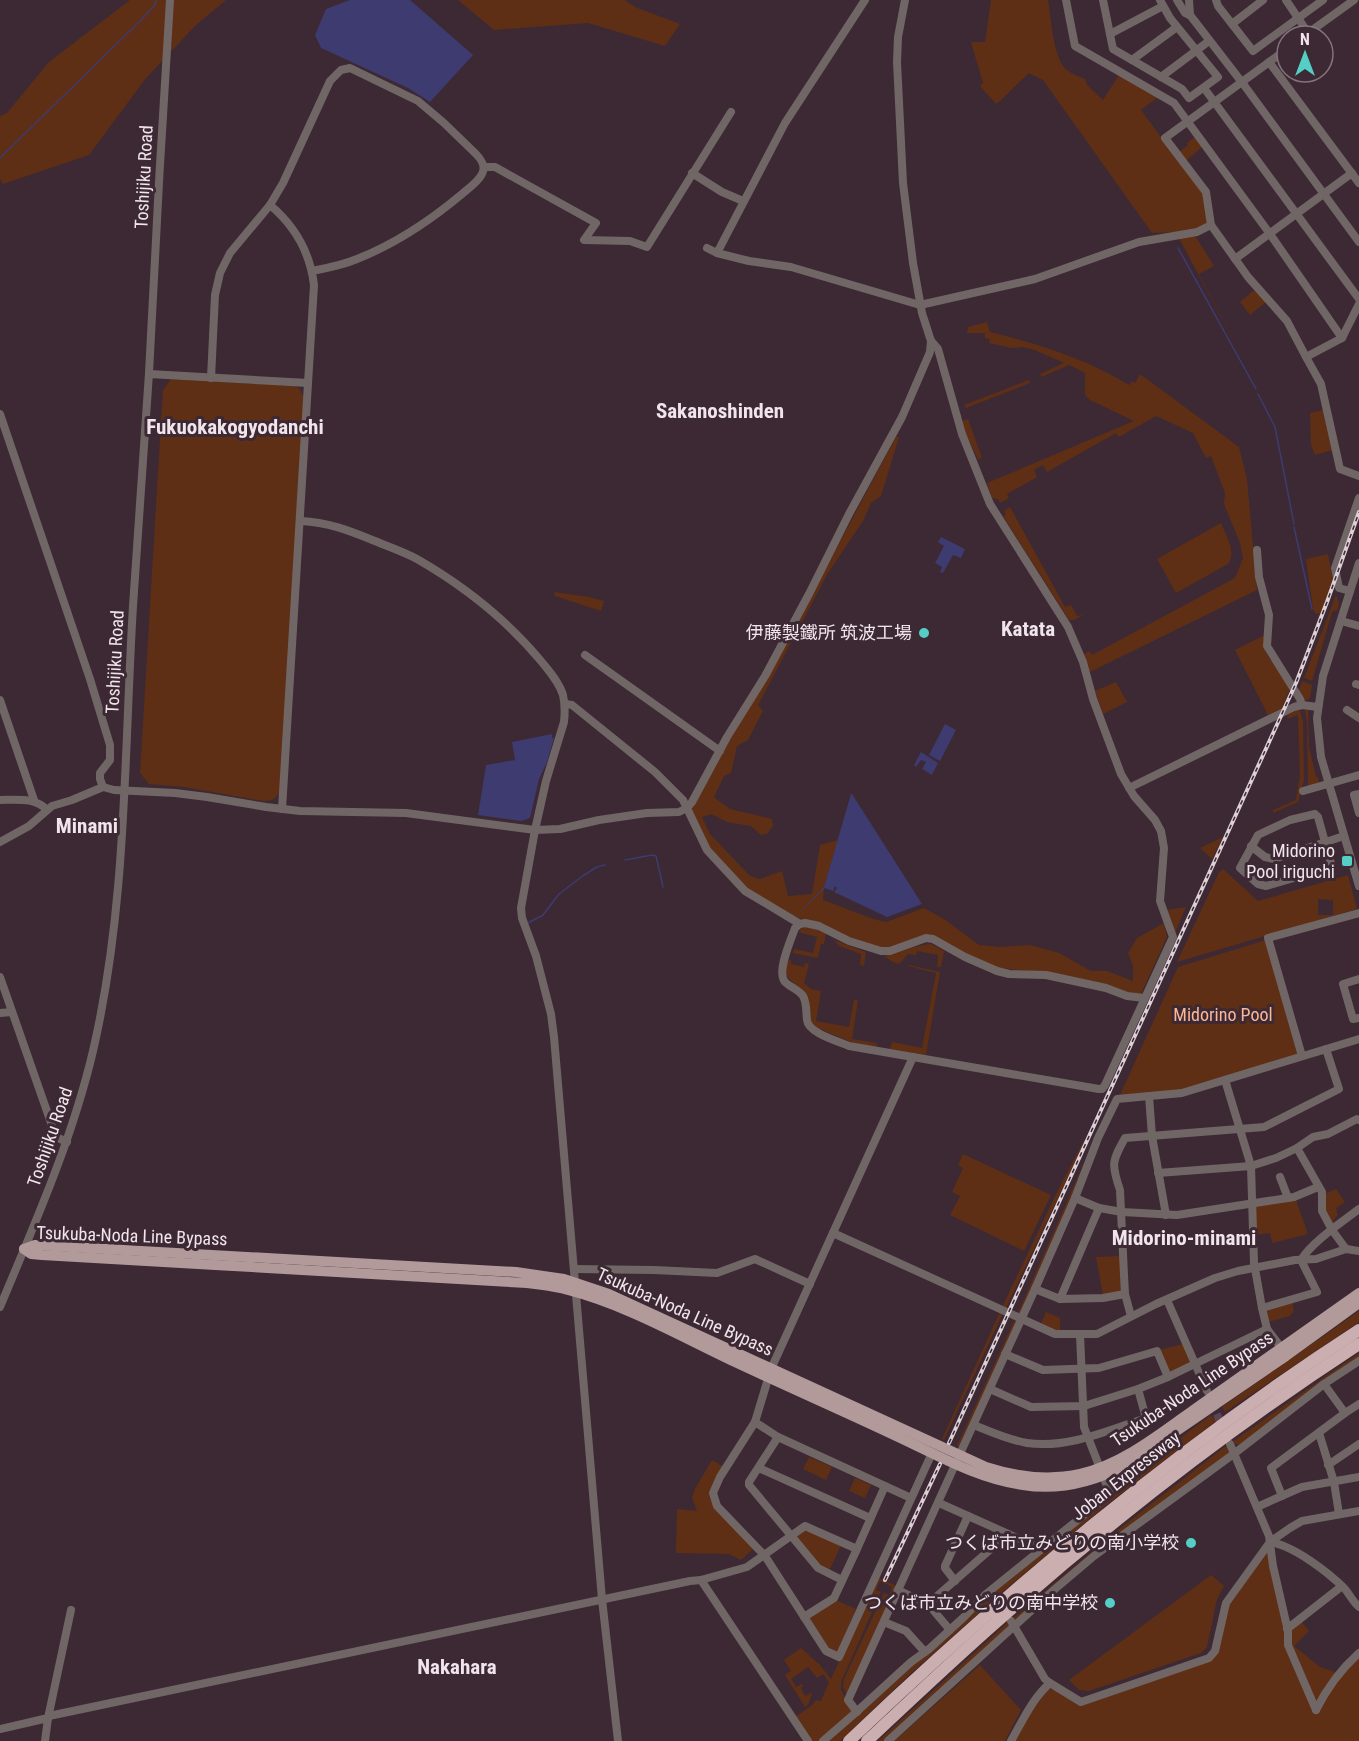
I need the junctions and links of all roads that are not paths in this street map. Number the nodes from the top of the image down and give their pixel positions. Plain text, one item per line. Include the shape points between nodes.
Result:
1 (170, 0) edge
2 (865, 0) edge
3 (905, 0) edge
4 (1066, 0) edge
5 (1177, 0) edge
6 (1189, 0) edge
7 (1216, 0) edge
8 (1263, 0) edge
9 (1286, 0) edge
10 (1323, 0) edge
11 (1354, 0) edge
12 (1106, 1) edge
13 (1161, 3) edge
14 (1190, 15) junction
15 (1298, 19) junction
16 (1232, 24) junction
17 (1300, 24) edge
18 (1321, 24) edge
19 (1177, 27) junction
20 (1110, 34) junction
21 (1209, 41) junction
22 (1197, 50) junction
23 (1275, 58) edge
24 (1132, 60) junction
25 (1269, 62) junction
26 (1161, 77) junction
27 (1242, 82) junction
28 (1204, 88) junction
29 (1214, 102) junction
30 (731, 112) dead end
31 (1187, 122) junction
32 (483, 167) junction
33 (692, 173) junction
34 (1352, 173) junction
35 (1359, 183) edge
36 (1324, 194) junction
37 (743, 201) junction
38 (270, 205) junction
39 (1297, 214) junction
40 (1211, 225) junction
41 (1270, 234) junction
42 (1359, 242) edge
43 (707, 248) dead end
44 (717, 253) junction
45 (1235, 259) junction
46 (312, 271) junction
47 (1359, 299) edge
48 (1359, 304) edge
49 (920, 305) junction
50 (1342, 338) junction
51 (932, 341) junction
52 (1306, 357) junction
53 (148, 374) junction
54 (211, 378) junction
55 (308, 383) junction
56 (0, 414) edge
57 (1359, 476) edge
58 (1359, 498) edge
59 (301, 521) junction
60 (1257, 550) dead end
61 (1359, 563) edge
62 (1350, 591) junction
63 (1341, 621) junction
64 (1359, 626) edge
65 (585, 656) dead end
66 (0, 702) edge
67 (565, 704) junction
68 (1302, 705) junction
69 (1318, 706) junction
70 (1347, 710) dead end
71 (1359, 718) edge
72 (720, 751) junction
73 (1359, 775) edge
74 (1329, 784) junction
75 (103, 787) junction
76 (1129, 788) junction
77 (124, 791) junction
78 (1303, 791) dead end
79 (1359, 794) edge
80 (0, 800) edge
81 (33, 800) junction
82 (687, 808) junction
83 (282, 809) junction
84 (47, 810) junction
85 (1359, 813) edge
86 (535, 830) junction
87 (1344, 836) junction
88 (0, 842) edge
89 (1325, 842) junction
90 (1251, 846) junction
91 (1359, 886) edge
92 (1359, 913) edge
93 (800, 924) junction
94 (0, 977) edge
95 (1359, 979) edge
96 (1144, 998) junction
97 (12, 1012) junction
98 (0, 1013) edge
99 (1359, 1018) edge
100 (1359, 1039) edge
101 (1326, 1049) junction
102 (1302, 1056) junction
103 (913, 1057) junction
104 (1225, 1080) junction
105 (1149, 1096) junction
106 (1359, 1120) edge
107 (1240, 1129) junction
108 (1152, 1136) junction
109 (67, 1142) junction
110 (1297, 1148) junction
111 (1251, 1166) junction
112 (1158, 1173) junction
113 (1280, 1177) dead end
114 (1318, 1187) junction
115 (1076, 1198) junction
116 (1288, 1198) junction
117 (1252, 1203) junction
118 (1099, 1208) junction
119 (1359, 1209) edge
120 (1122, 1212) junction
121 (1166, 1215) junction
122 (1332, 1230) junction
123 (833, 1233) junction
124 (24, 1249) junction
125 (1346, 1249) junction
126 (1359, 1251) edge
127 (1301, 1260) junction
128 (1254, 1267) junction
129 (574, 1269) junction
130 (810, 1284) junction
131 (576, 1287) junction
132 (1035, 1289) junction
133 (1359, 1293) edge
134 (1125, 1294) junction
135 (1060, 1299) junction
136 (1167, 1300) junction
137 (1359, 1303) edge
138 (0, 1307) edge
139 (1262, 1308) junction
140 (1131, 1316) junction
141 (1019, 1318) junction
142 (1268, 1329) junction
143 (1359, 1330) edge
144 (1080, 1334) junction
145 (1359, 1344) edge
146 (1284, 1352) junction
147 (1005, 1354) junction
148 (1359, 1361) edge
149 (1194, 1364) junction
150 (1082, 1369) junction
151 (770, 1373) junction
152 (1168, 1377) junction
153 (1324, 1384) junction
154 (990, 1389) junction
155 (1138, 1389) junction
156 (1207, 1391) dead end
157 (1359, 1404) edge
158 (1084, 1406) junction
159 (1345, 1413) junction
160 (755, 1422) junction
161 (974, 1425) junction
162 (1319, 1433) junction
163 (1089, 1436) junction
164 (778, 1437) junction
165 (1230, 1444) dead end
166 (1359, 1444) edge
167 (932, 1453) junction
168 (1235, 1453) junction
169 (958, 1459) junction
170 (1328, 1465) junction
171 (759, 1468) junction
172 (1102, 1472) junction
173 (1359, 1477) edge
174 (1334, 1482) junction
175 (885, 1486) junction
176 (1282, 1496) junction
177 (911, 1498) junction
178 (939, 1503) junction
179 (1257, 1507) junction
180 (1359, 1511) edge
181 (1339, 1514) junction
182 (968, 1516) junction
183 (870, 1518) junction
184 (1008, 1534) junction
185 (791, 1536) junction
186 (1270, 1542) junction
187 (857, 1549) junction
188 (1042, 1549) junction
189 (765, 1556) junction
190 (701, 1580) junction
191 (843, 1580) junction
192 (955, 1581) junction
193 (1341, 1586) junction
194 (898, 1590) junction
195 (602, 1599) junction
196 (928, 1604) junction
197 (1359, 1607) edge
198 (71, 1610) dead end
199 (804, 1617) junction
200 (884, 1622) junction
201 (1013, 1624) junction
202 (1287, 1629) junction
203 (950, 1630) junction
204 (925, 1653) junction
205 (1359, 1653) edge
206 (1050, 1683) junction
207 (857, 1712) junction
208 (48, 1717) junction
209 (0, 1729) edge
210 (45, 1741) edge
211 (618, 1741) edge
212 (808, 1741) edge
213 (823, 1741) edge
214 (849, 1741) edge
215 (867, 1741) edge
216 (888, 1741) edge
217 (1011, 1741) edge

1 - 53 street, Toshijiku Road
2 - 37 street via 785,123
3 - 49 street via 898,37 898,83 904,195
4 - 31 street via 1075,46 1174,103
5 - 14 street
6 - 14 street
7 - 16 street
8 - 16 street
9 - 15 street
10 - 15 street
11 - 18 street
12 - 20 street
13 - 19 street
13 - 20 street
14 - 21 street
15 - 16 street via 1253,51
15 - 17 street
19 - 22 street
19 - 24 street
20 - 24 street via 1113,49
21 - 22 street
21 - 27 street
22 - 26 street
22 - 28 street via 1218,77
23 - 25 street
24 - 26 street
25 - 27 street
25 - 34 street
26 - 28 street via 1189,98
27 - 29 street
27 - 36 street
28 - 29 street
29 - 31 street
29 - 39 street
30 - 33 street
31 - 40 street via 1165,138 1206,192
31 - 41 street
32 - 33 street via 495,167 597,223 584,240 630,241 647,247
32 - 38 street via 476,154 418,101 346,69 330,81
32 - 46 street via 481,176 468,189 428,220 356,260
33 - 37 street
34 - 35 street
34 - 36 street
36 - 39 street
36 - 42 street
37 - 44 street
38 - 46 street via 293,228
38 - 54 street via 230,253 220,273 215,295
39 - 41 street
39 - 47 street
40 - 45 street
40 - 49 street via 1177,237 1139,242 1035,279
41 - 45 street
41 - 50 street
43 - 44 street
44 - 49 street via 791,267
45 - 52 street via 1287,321
46 - 55 street
48 - 50 street
49 - 51 street
50 - 52 street
51 - 72 street via 902,417 765,676
51 - 76 street via 990,504 1074,639
52 - 57 street via 1321,384 1340,469
53 - 54 street
53 - 77 street, Toshijiku Road
54 - 55 street
55 - 59 street
56 - 75 street via 110,745 110,760 100,772
58 - 62 street via 1335,568 1339,588
59 - 67 street via 344,528 392,548 474,595 533,651 556,680
59 - 83 street
60 - 68 street via 1269,615 1267,646
61 - 62 street
62 - 63 street
63 - 64 street
63 - 69 street via 1323,676
65 - 72 street
66 - 81 street
67 - 82 street via 572,705 655,772
67 - 86 street via 564,722
68 - 69 street
68 - 76 street
69 - 74 street via 1317,730
70 - 71 street
72 - 82 street
73 - 74 street
74 - 78 street
74 - 87 street
75 - 77 street
75 - 84 street
76 - 96 street via 1155,820 1162,837 1160,901 1173,937
77 - 83 street via 207,796
77 - 109 street, Toshijiku Road via 110,967 93,1052
79 - 85 street via 1354,795
80 - 81 street
81 - 84 street
82 - 86 street
82 - 93 street via 707,850 719,865 745,891
83 - 86 street via 406,813
84 - 88 street via 29,826
86 - 129 street via 521,914 551,1014
87 - 89 street
87 - 91 street
89 - 90 street via 1274,859
89 - 90 street via 1315,814 1290,820 1258,835
89 - 90 street via 1332,867 1266,886 1240,868
92 - 102 street via 1268,938
93 - 96 street via 819,926 881,951 933,939 998,971 1046,975
93 - 103 street via 795,928 782,977 803,996 809,1027 849,1046
94 - 97 street
95 - 99 street via 1343,984 1353,1019
96 - 103 street via 1102,1089
97 - 98 street
97 - 109 street via 56,1137
100 - 101 street
101 - 102 street
101 - 107 street via 1339,1089 1264,1127
102 - 104 street
103 - 123 street
104 - 105 street via 1182,1093
104 - 107 street
105 - 108 street
105 - 115 street via 1117,1099
106 - 110 street via 1313,1137
107 - 108 street
107 - 111 street
108 - 112 street
108 - 120 street via 1125,1138 1113,1158
109 - 124 street, Toshijiku Road
110 - 111 street
110 - 114 street
111 - 112 street
111 - 117 street
112 - 121 street
113 - 116 street
114 - 116 street
114 - 122 street via 1322,1192 1322,1211
115 - 118 street
115 - 132 street
116 - 117 street
117 - 121 street
117 - 128 street
118 - 120 street
118 - 135 street
119 - 122 street
120 - 121 street
120 - 134 street
122 - 125 street
122 - 127 street
123 - 130 street
123 - 141 street
124 - 131 main road, Tsukuba-Noda Line Bypass via 35,1245 516,1272
124 - 138 street, Toshijiku Road
125 - 126 street
125 - 127 street
127 - 128 street
127 - 139 street via 1319,1295
128 - 136 street
128 - 139 street
129 - 130 street via 717,1274 755,1259
129 - 131 street
130 - 151 street
131 - 151 main road, Tsukuba-Noda Line Bypass via 619,1298
131 - 195 street
132 - 135 street
132 - 141 street
133 - 146 main road, Tsukuba-Noda Line Bypass
134 - 135 street
134 - 140 street
136 - 140 street
136 - 149 street
137 - 146 main road, Tsukuba-Noda Line Bypass
139 - 142 street
140 - 144 street via 1097,1334
141 - 144 street via 1055,1334
141 - 147 street
142 - 146 street
142 - 149 street
143 - 214 highway, Joban Expressway via 1277,1384 1102,1517 994,1607
144 - 150 street
145 - 215 highway, Joban Expressway via 1118,1519 1001,1617
146 - 172 main road, Tsukuba-Noda Line Bypass
147 - 150 street via 1043,1370
147 - 154 street
148 - 153 street
149 - 152 street
149 - 156 street
150 - 152 street via 1099,1368 1157,1350
150 - 158 street
151 - 160 street
151 - 167 main road, Tsukuba-Noda Line Bypass
151 - 169 main road, Tsukuba-Noda Line Bypass
152 - 155 street
153 - 159 street
153 - 168 street
154 - 158 street via 1031,1407
154 - 161 street
155 - 158 street
155 - 163 street via 1146,1418
157 - 159 street
158 - 163 street via 1084,1427
159 - 162 street
160 - 164 street
160 - 189 street via 713,1493 717,1506
161 - 163 street via 1028,1443 1059,1443
161 - 169 street
162 - 170 street
162 - 176 street via 1271,1468
163 - 172 street
164 - 171 street
164 - 175 street
165 - 168 street
166 - 170 street
167 - 169 main road, Tsukuba-Noda Line Bypass
167 - 177 street
168 - 179 street
168 - 201 street via 1094,1556
169 - 172 main road, Tsukuba-Noda Line Bypass via 996,1479 1026,1486 1067,1485
169 - 178 street
170 - 174 street
171 - 183 street
171 - 185 street via 749,1485
172 - 188 street via 1110,1494
173 - 174 street
174 - 176 street
174 - 181 street
175 - 177 street
175 - 183 street
176 - 179 street
177 - 199 street via 838,1657 826,1652
178 - 182 street
178 - 194 street
179 - 186 street
180 - 181 street
181 - 186 street via 1302,1521
182 - 184 street
182 - 192 street via 945,1566
183 - 187 street
184 - 188 street
184 - 192 street
185 - 187 street via 805,1526
185 - 189 street
185 - 191 street via 818,1568
186 - 193 street via 1300,1554
186 - 202 street
186 - 206 street via 1226,1603 1215,1651 1209,1658 1081,1702
187 - 191 street
188 - 203 street
189 - 190 street via 747,1568
189 - 199 street
190 - 195 street
190 - 212 street
191 - 199 street via 834,1598
192 - 196 street
193 - 197 street
193 - 202 street
194 - 196 street
194 - 200 street
195 - 208 street
195 - 211 street
196 - 203 street
198 - 208 street
200 - 204 street via 906,1631
200 - 207 street via 848,1700
201 - 206 street
201 - 216 street
202 - 205 street via 1288,1645 1316,1710 1327,1689
203 - 204 street
204 - 207 street
206 - 217 street via 1030,1707
207 - 213 street
208 - 209 street
208 - 210 street

